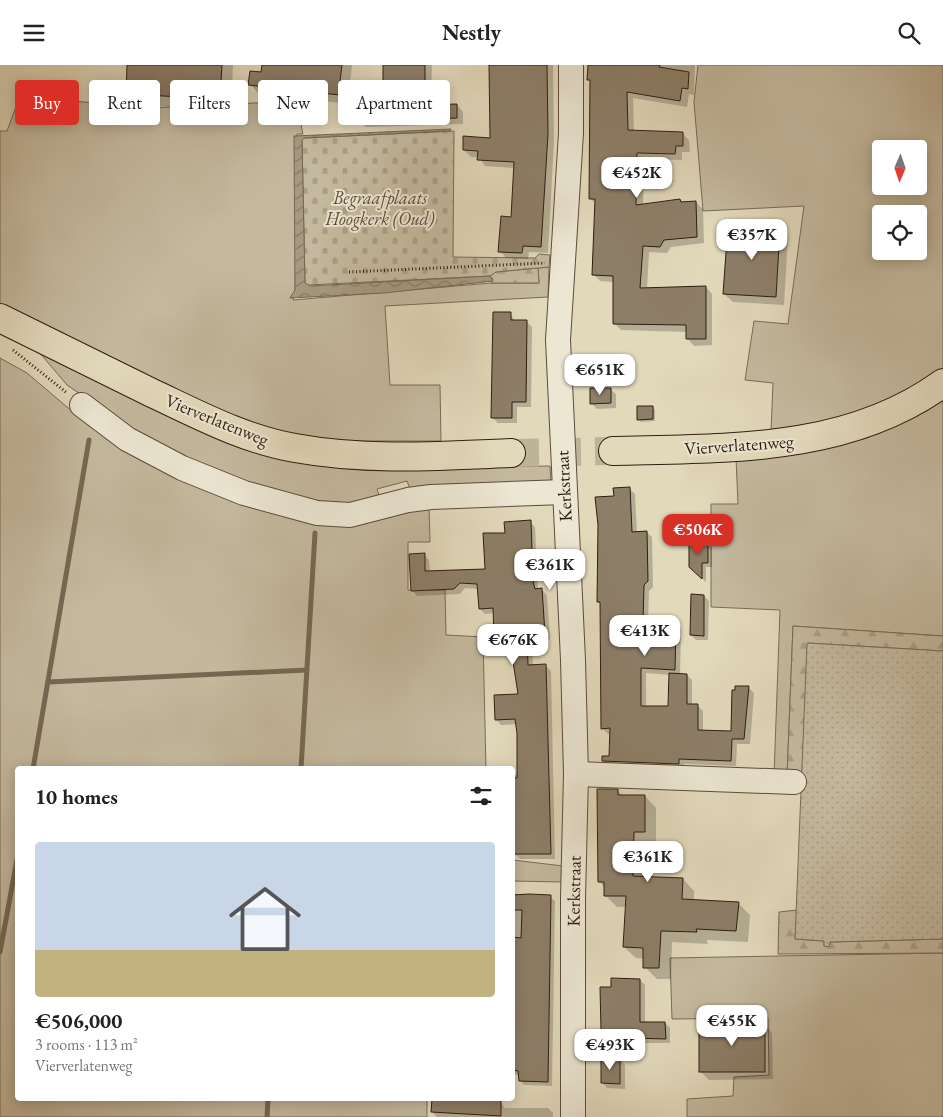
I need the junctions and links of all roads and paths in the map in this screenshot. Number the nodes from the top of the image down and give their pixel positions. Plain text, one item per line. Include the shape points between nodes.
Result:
1 (571, 65) edge
2 (563, 262) junction
3 (349, 273) dead end
4 (0, 318) edge
5 (11, 349) dead end
6 (943, 383) edge
7 (82, 405) joint
8 (613, 451) tunnel mouth
9 (511, 453) tunnel mouth
10 (564, 492) junction
11 (576, 774) junction
12 (794, 782) dead end
13 (573, 1117) edge

1 - 2 street, Kerkstraat via 571,133
2 - 3 path
2 - 10 street, Kerkstraat via 558,340
4 - 9 main road, Vierverlatenweg via 206,419 251,437 294,448 347,454 398,457
5 - 7 path
6 - 8 main road, Vierverlatenweg via 900,409 863,424 793,443 750,448
7 - 10 street via 127,439 182,469 244,493 317,513 350,515 431,497
10 - 11 street, Kerkstraat
11 - 12 street
11 - 13 street, Kerkstraat

